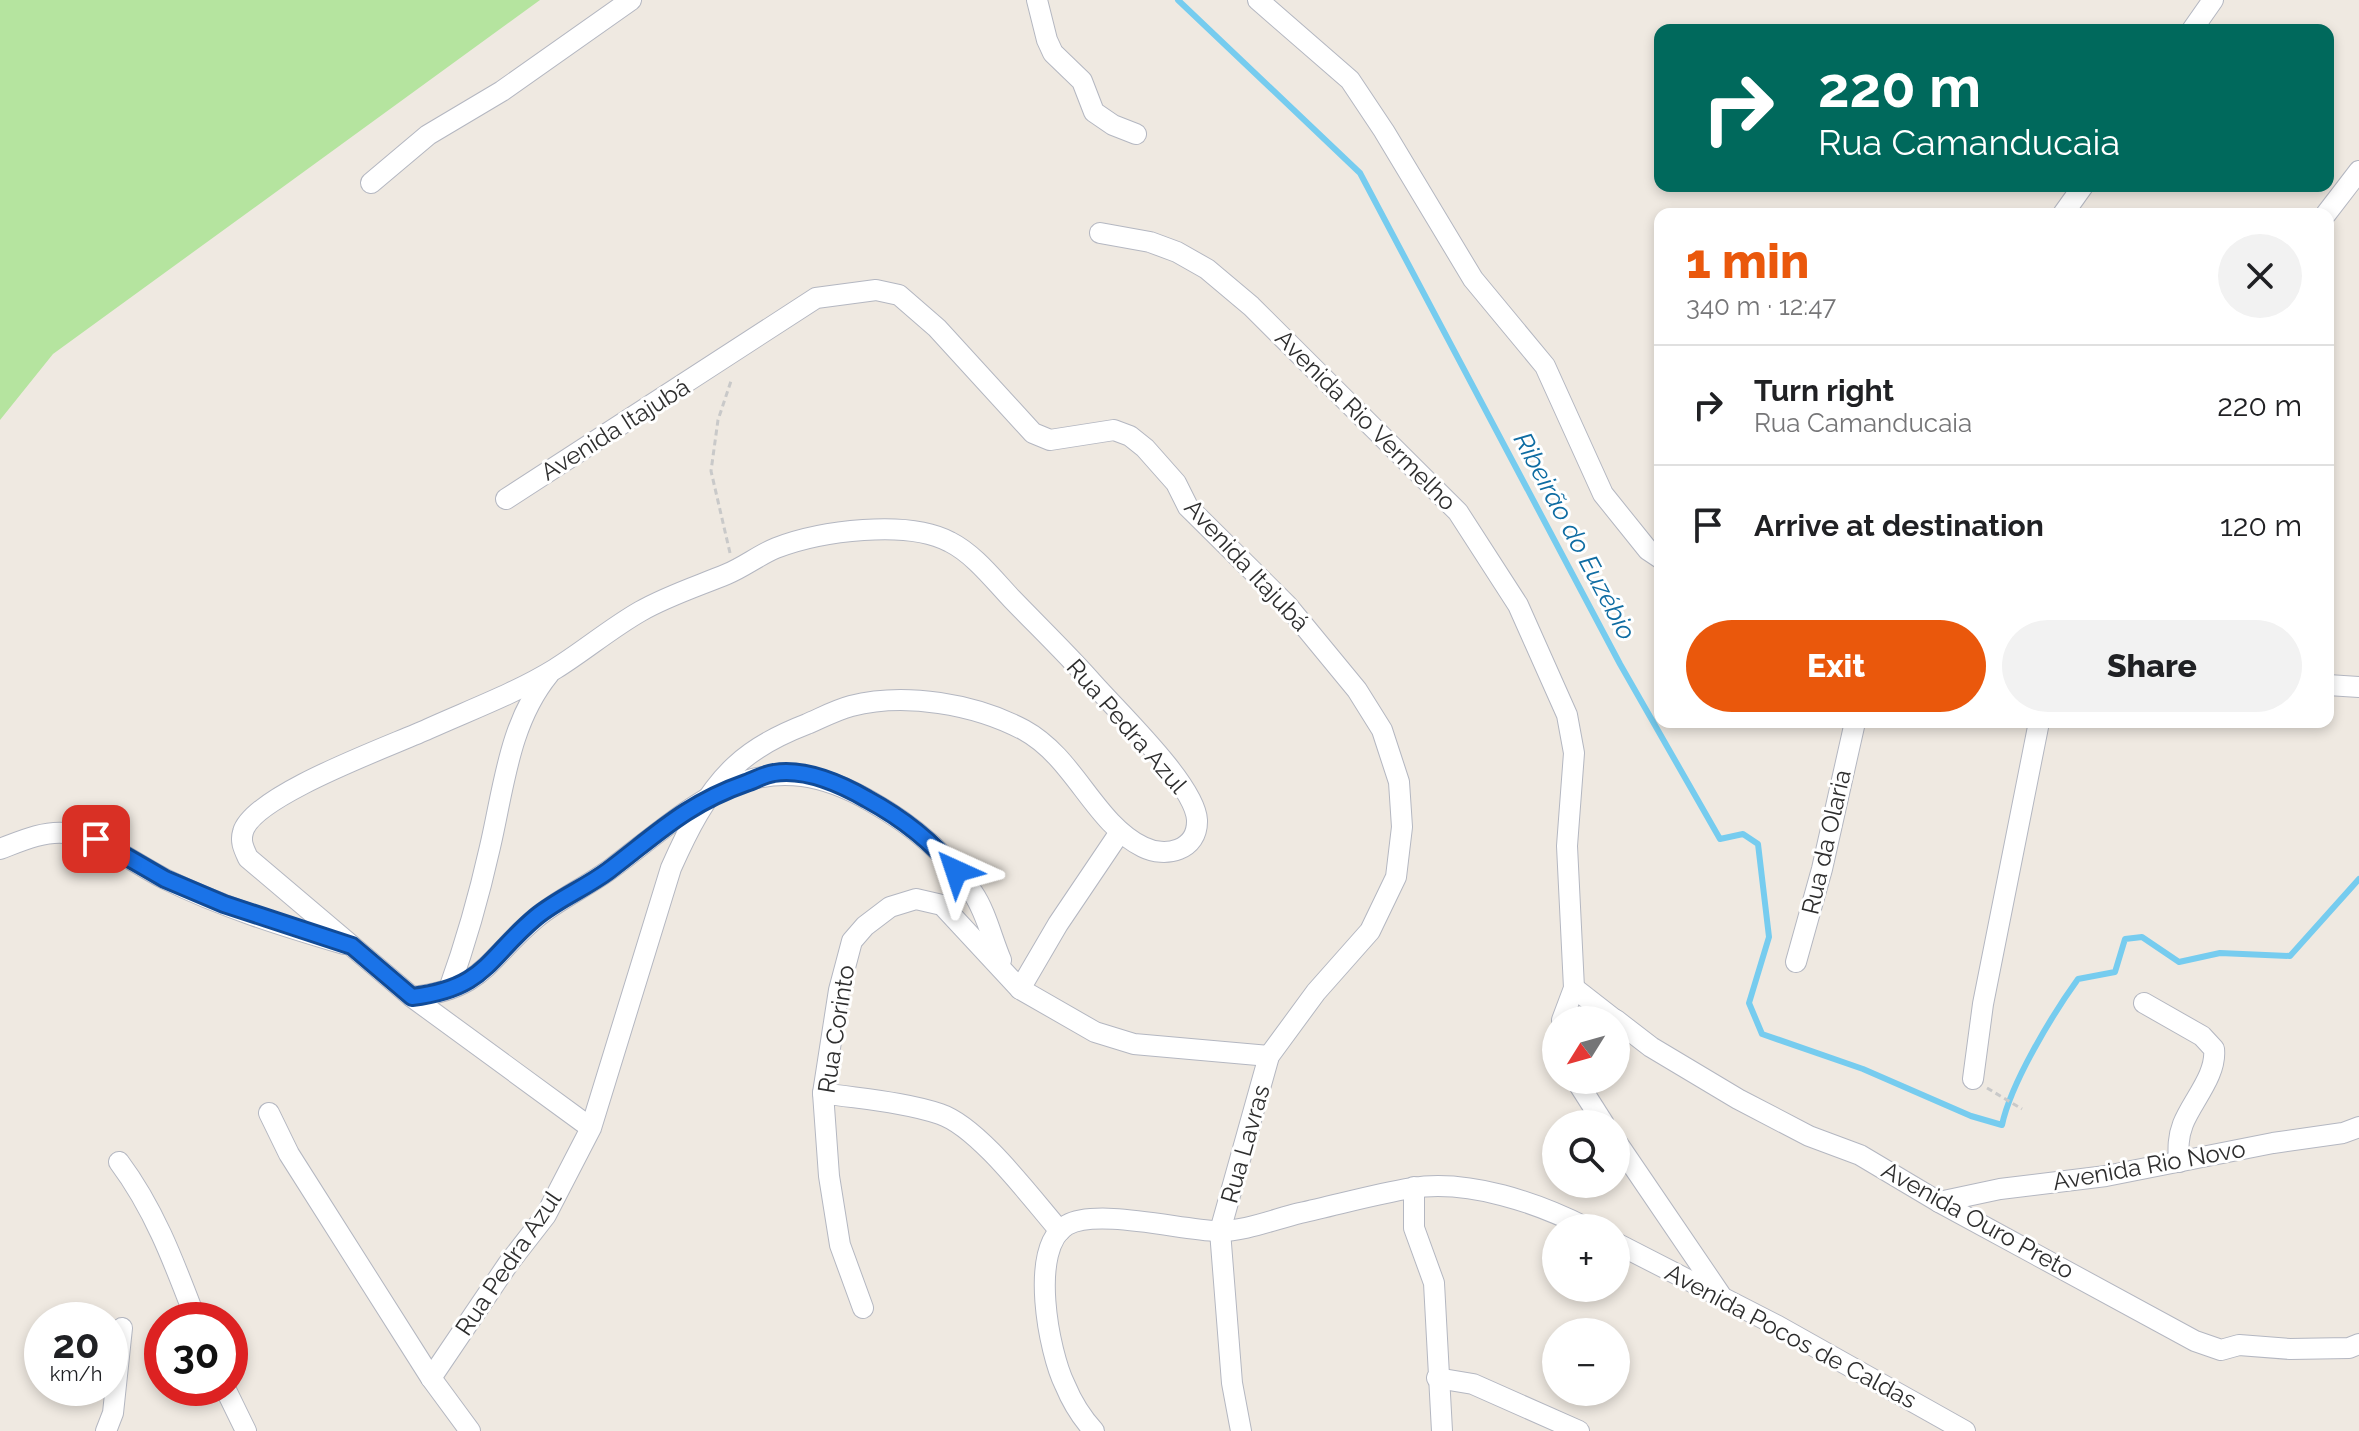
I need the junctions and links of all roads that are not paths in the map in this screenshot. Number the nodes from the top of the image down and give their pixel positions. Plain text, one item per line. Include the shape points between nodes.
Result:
1 (631, 0) edge
2 (1037, 0) edge
3 (1258, 0) edge
4 (2213, 0) edge
5 (2196, 24) edge
6 (1136, 134) dead end
7 (2359, 171) edge
8 (371, 183) dead end
9 (2331, 208) edge
10 (1100, 233) dead end
11 (506, 499) dead end
12 (1654, 554) edge
13 (552, 671) junction
14 (2334, 685) edge
15 (2359, 687) edge
16 (1854, 728) edge
17 (2038, 728) edge
18 (709, 796) junction
19 (1120, 832) junction
20 (0, 849) edge
21 (352, 946) junction
22 (1796, 962) dead end
23 (1013, 982) junction
24 (1574, 988) junction
25 (449, 989) junction
26 (412, 997) junction
27 (2144, 1003) dead end
28 (1567, 1006) edge
29 (1598, 1006) edge
30 (1630, 1031) edge
31 (1269, 1056) junction
32 (1973, 1079) dead end
33 (823, 1093) junction
34 (269, 1113) dead end
35 (2359, 1127) edge
36 (591, 1128) junction
37 (119, 1162) dead end
38 (1630, 1162) edge
39 (2179, 1162) junction
40 (1414, 1187) junction
41 (1939, 1202) junction
42 (1554, 1214) edge
43 (1060, 1231) junction
44 (1220, 1231) junction
45 (1630, 1250) edge
46 (1720, 1294) junction
47 (189, 1302) edge
48 (863, 1308) dead end
49 (2359, 1344) edge
50 (431, 1378) junction
51 (1437, 1378) junction
52 (114, 1406) edge
53 (234, 1406) edge
54 (106, 1431) edge
55 (246, 1431) edge
56 (470, 1431) edge
57 (1094, 1431) edge
58 (1241, 1431) edge
59 (1442, 1431) edge
60 (1579, 1431) edge
61 (1965, 1431) edge

1 - 8 street via 502,91 428,135
2 - 6 street via 1053,53 1082,81 1094,112
3 - 12 street via 1350,80 1473,279 1545,366 1603,494
4 - 5 street
7 - 9 street
10 - 24 street, Avenida Rio Vermelho via 1177,252 1251,306 1458,512 1518,605 1567,715 1574,753 1567,846
11 - 31 street, Avenida Itajubá via 816,298 855,291 899,295 916,307 1033,433 1050,440 1114,430 1130,436 1161,463 1188,507 1287,605 1357,690 1382,730 1399,782 1402,827 1396,877 1370,931
13 - 19 street, Rua Pedra Azul via 642,611 779,547 818,536 885,529 921,532 951,542 980,566 1072,661 1167,767 1191,800 1197,819 1195,831 1176,852 1145,849
13 - 21 street via 290,791 250,818 241,843 248,858
13 - 25 street via 526,707 512,747 472,924
14 - 15 street
16 - 22 street, Rua da Olaria
17 - 32 street
18 - 19 street, Rua Pedra Azul via 733,767 782,734 850,706 926,701 1024,730 1063,759
18 - 23 street via 775,773 804,775 849,788 898,816 937,848 975,895
18 - 25 street via 535,918 483,972
18 - 36 street, Rua Pedra Azul via 671,868
19 - 23 street
20 - 21 street via 62,833 96,839 165,879 274,923
21 - 26 street
23 - 31 street, Rua Corinto via 1095,1032 1134,1044
23 - 33 street, Rua Corinto via 942,905 916,899 890,907 852,941
24 - 28 street, Avenida Rio Vermelho
24 - 29 street, Avenida Ouro Preto
25 - 26 street
26 - 36 street
27 - 39 street via 2202,1036 2214,1049 2212,1066 2182,1126
30 - 41 street, Avenida Ouro Preto via 1738,1099 1809,1136 1860,1155
31 - 44 street, Rua Lavras
33 - 43 street via 942,1114 991,1153
33 - 48 street, Rua Corinto via 840,1245
34 - 50 street via 289,1154
35 - 39 street, Avenida Rio Novo
36 - 50 street, Rua Pedra Azul via 546,1215
37 - 47 street via 156,1221
38 - 46 street
39 - 41 street, Avenida Rio Novo
40 - 42 street via 1473,1190
40 - 44 street
40 - 51 street via 1414,1228 1434,1283
41 - 49 street, Avenida Ouro Preto via 2195,1341 2221,1350 2239,1345 2290,1349
43 - 44 street via 1068,1224 1103,1219
43 - 57 street via 1049,1250 1044,1286 1054,1353 1064,1384
44 - 58 street
45 - 46 street, Avenida Pocos de Caldas
46 - 61 street, Avenida Pocos de Caldas
50 - 56 street
51 - 59 street
51 - 60 street via 1473,1384
52 - 54 street
53 - 55 street

